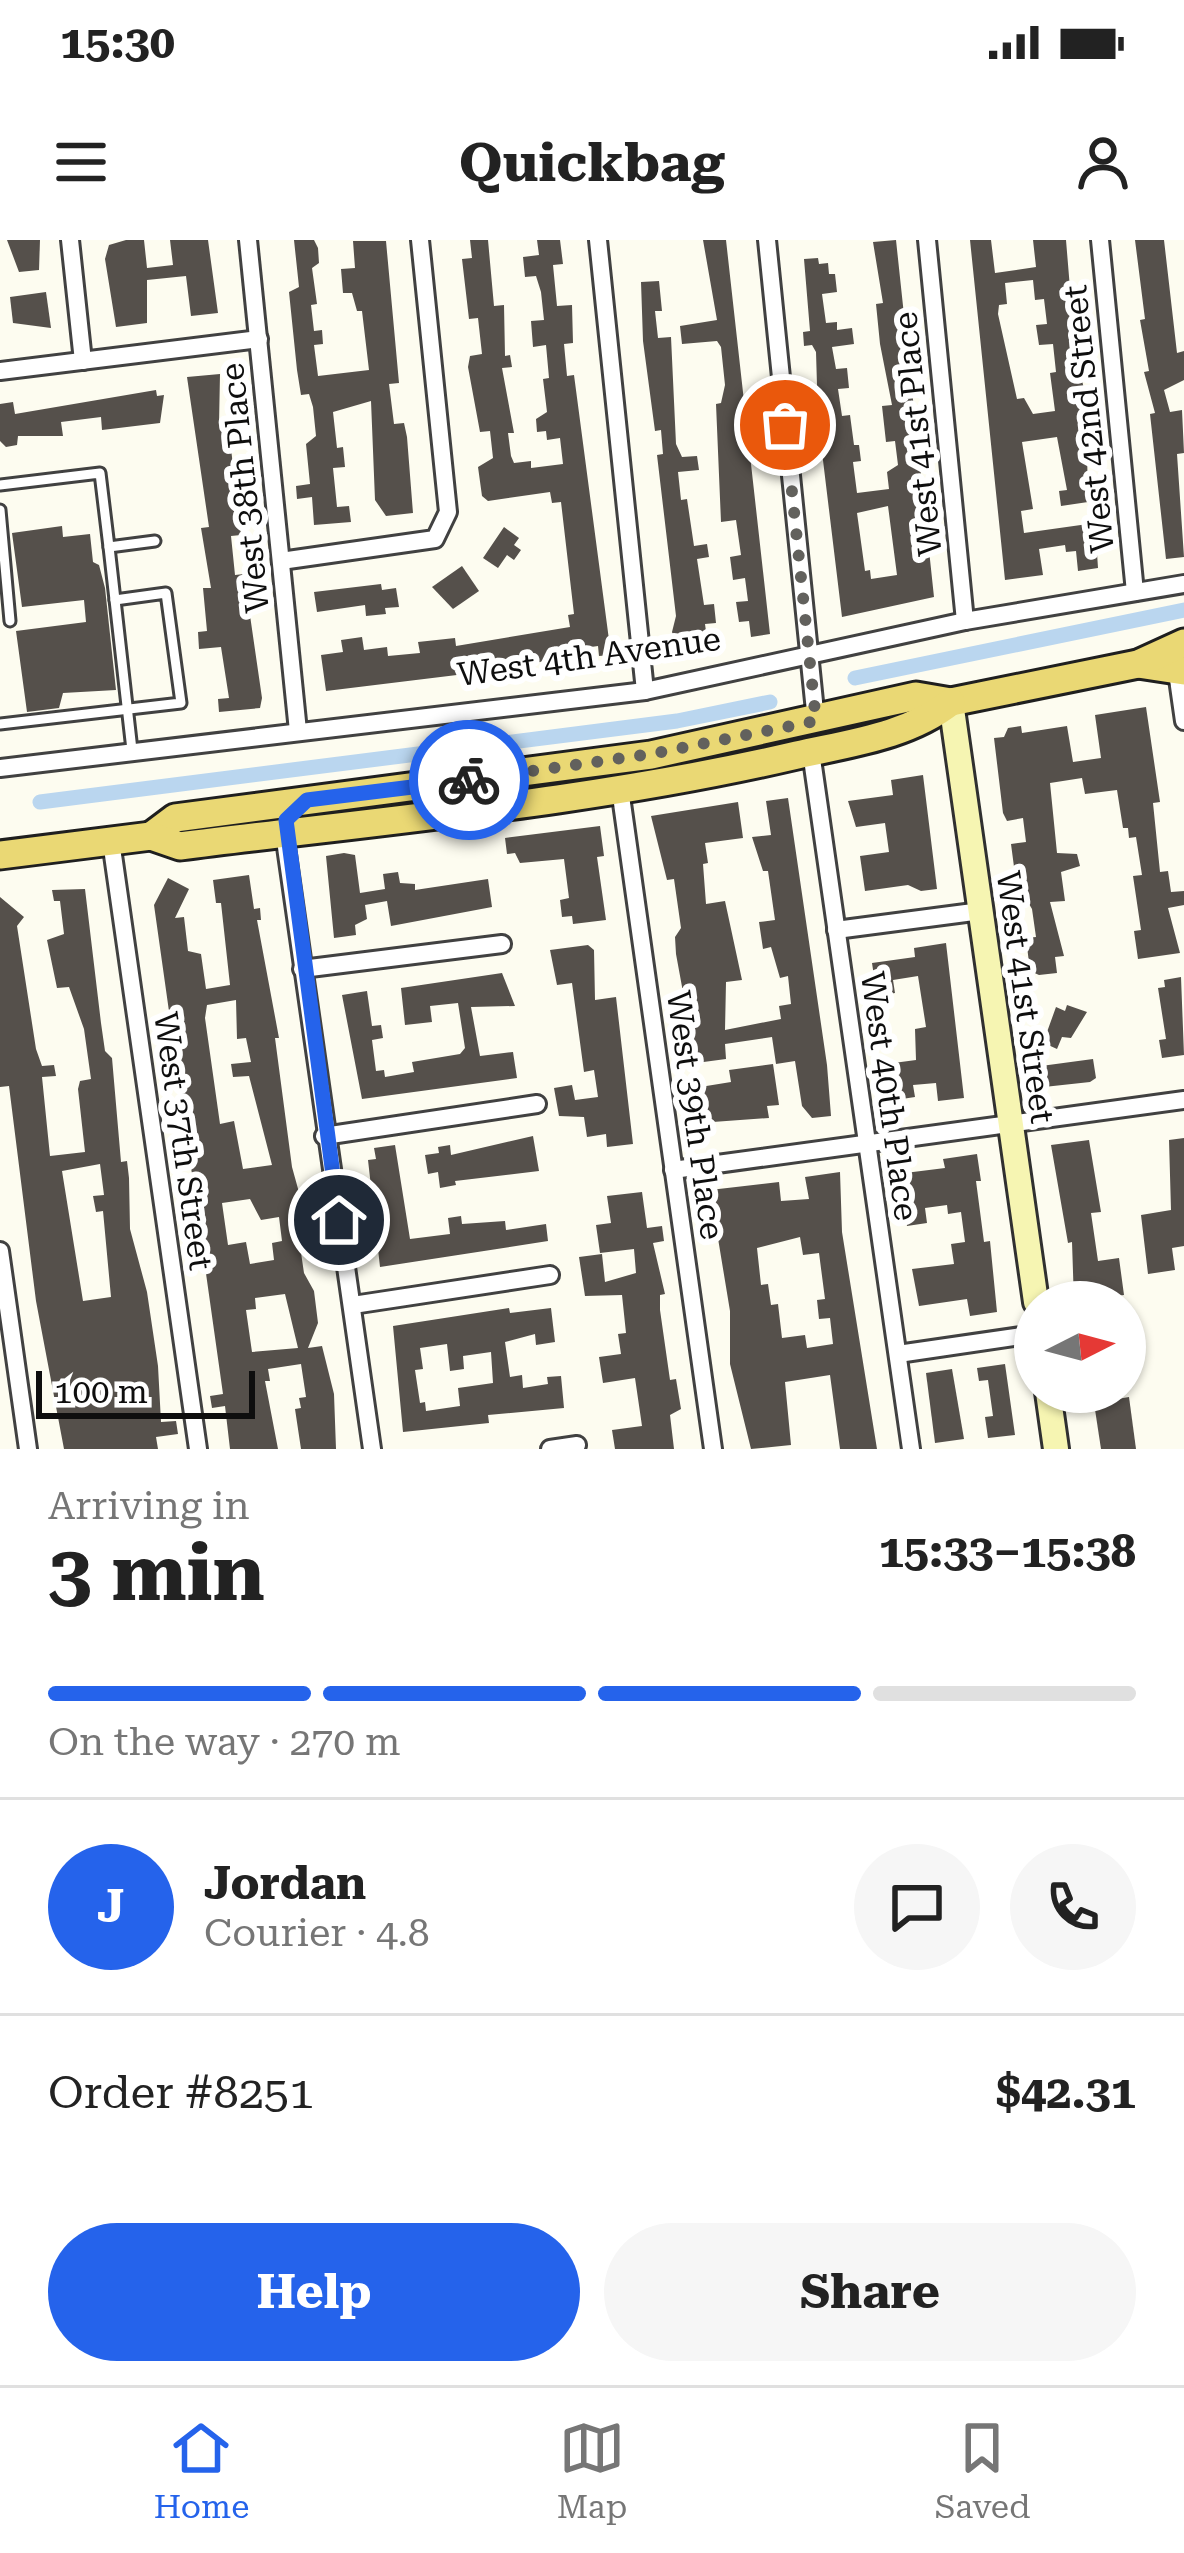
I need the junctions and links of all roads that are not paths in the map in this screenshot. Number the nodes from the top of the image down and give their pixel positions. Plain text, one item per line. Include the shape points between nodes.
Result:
1 (70, 240) edge
2 (248, 240) edge
3 (420, 240) edge
4 (598, 240) edge
5 (767, 240) edge
6 (927, 240) edge
7 (1100, 240) edge
8 (259, 339) junction
9 (83, 362) junction
10 (0, 371) edge
11 (0, 485) edge
12 (0, 510) edge
13 (155, 542) dead end
14 (109, 547) junction
15 (281, 561) junction
16 (1184, 584) edge
17 (1135, 592) junction
18 (115, 600) junction
19 (10, 621) dead end
20 (965, 621) junction
21 (1184, 643) edge
22 (808, 656) junction
23 (1138, 664) junction
24 (1180, 672) edge
25 (645, 691) junction
26 (951, 702) junction
27 (128, 710) junction
28 (816, 721) junction
29 (1184, 721) edge
30 (0, 724) edge
31 (298, 730) junction
32 (132, 750) junction
33 (812, 752) junction
34 (0, 768) edge
35 (620, 789) junction
36 (307, 800) junction
37 (284, 833) junction
38 (151, 836) junction
39 (111, 841) junction
40 (0, 855) edge
41 (981, 910) junction
42 (836, 930) junction
43 (502, 944) dead end
44 (302, 969) junction
45 (1184, 1100) edge
46 (537, 1104) dead end
47 (1010, 1124) junction
48 (324, 1136) junction
49 (865, 1142) junction
50 (673, 1170) junction
51 (0, 1251) edge
52 (550, 1275) dead end
53 (1033, 1281) edge
54 (353, 1305) junction
55 (1014, 1337) edge
56 (898, 1354) junction
57 (1051, 1413) edge
58 (577, 1445) dead end
59 (28, 1449) edge
60 (198, 1449) edge
61 (372, 1449) edge
62 (550, 1449) edge
63 (713, 1449) edge
64 (911, 1449) edge
65 (1056, 1449) edge

1 - 9 street
2 - 8 street, West 38th Place
3 - 15 street via 448,512 435,539
4 - 25 street
5 - 22 street
6 - 20 street, West 41st Place
7 - 17 street, West 42nd Street
8 - 9 street
8 - 15 street, West 38th Place
9 - 10 street
11 - 14 lane via 100,473
12 - 19 lane
13 - 14 lane
14 - 18 lane
15 - 31 street, West 38th Place
16 - 17 street, West 4th Avenue
17 - 20 street, West 4th Avenue
18 - 27 lane
18 - 27 lane via 166,593 181,703
20 - 22 street, West 4th Avenue
21 - 23 main road
22 - 25 street, West 4th Avenue
22 - 28 street
23 - 24 main road
23 - 26 main road
24 - 29 street
25 - 31 street, West 4th Avenue
26 - 28 main road via 916,696
26 - 33 main road via 919,725
26 - 41 street, West 41st Street
27 - 30 lane
27 - 32 lane
28 - 36 main road via 616,760
31 - 32 street, West 4th Avenue
32 - 34 street, West 4th Avenue
33 - 35 main road
33 - 42 street, West 40th Place
35 - 37 main road
35 - 50 street, West 39th Place
36 - 37 main road via 292,811
36 - 38 main road via 175,818
37 - 38 main road via 179,846
37 - 44 street
38 - 39 main road
39 - 40 main road
39 - 60 street, West 37th Street
41 - 42 street
41 - 47 street, West 41st Street
42 - 49 street, West 40th Place
43 - 44 street
44 - 48 street
45 - 47 street
46 - 48 street
47 - 49 street
47 - 53 street, West 41st Street
48 - 54 street
49 - 50 street
49 - 56 street, West 40th Place
50 - 63 street, West 39th Place
51 - 59 street
52 - 54 street
54 - 61 street
55 - 56 street
56 - 64 street, West 40th Place
57 - 65 street
58 - 62 street

